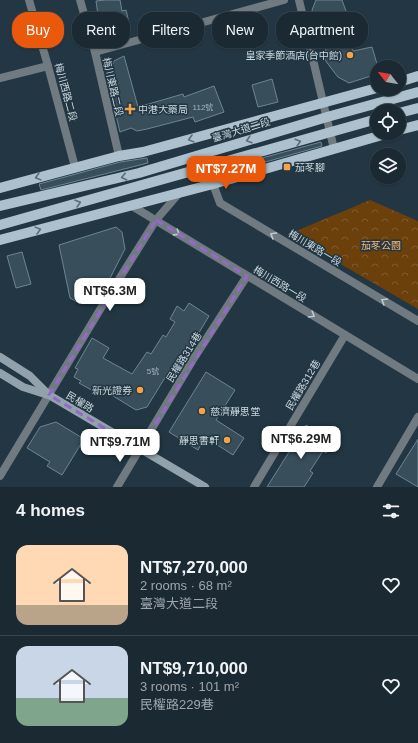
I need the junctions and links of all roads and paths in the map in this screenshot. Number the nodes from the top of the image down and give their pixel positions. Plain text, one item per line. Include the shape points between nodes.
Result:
1 (29, 0) edge
2 (80, 0) edge
3 (284, 0) edge
4 (299, 0) edge
5 (95, 52) junction
6 (48, 66) junction
7 (418, 76) edge
8 (0, 78) edge
9 (406, 80) edge
10 (370, 90) edge
11 (418, 92) edge
12 (323, 102) junction
13 (418, 108) edge
14 (406, 111) edge
15 (327, 117) junction
16 (370, 121) edge
17 (418, 125) edge
18 (406, 128) edge
19 (330, 132) junction
20 (370, 139) edge
21 (334, 149) junction
22 (119, 156) junction
23 (75, 167) junction
24 (213, 184) junction
25 (0, 188) edge
26 (180, 192) junction
27 (0, 206) edge
28 (132, 206) junction
29 (156, 220) junction
30 (0, 225) edge
31 (0, 240) edge
32 (247, 276) junction
33 (418, 321) edge
34 (345, 335) junction
35 (0, 357) edge
36 (0, 373) edge
37 (418, 380) edge
38 (49, 395) junction
39 (418, 417) edge
40 (140, 449) junction
41 (0, 476) edge
42 (117, 487) edge
43 (205, 487) edge
44 (254, 487) edge
45 (377, 487) edge

1 - 6 street, 梅川西路二段
2 - 5 street, 梅川東路二段
3 - 5 street
4 - 12 street
5 - 22 street, 梅川東路二段
6 - 8 street
6 - 23 street, 梅川西路二段
7 - 9 main road
10 - 12 main road, 臺灣大道二段
11 - 15 main road, 臺灣大道二段
12 - 15 street
12 -> 22 main road, 臺灣大道二段 via 143,152
13 - 14 main road
15 - 19 street
15 -> 27 main road, 臺灣大道二段 via 139,173
16 - 19 main road
17 - 18 main road
19 - 21 street
30 -> 19 main road
20 - 21 main road
21 - 24 main road
22 - 23 main road, 臺灣大道二段
23 -> 25 main road, 臺灣大道二段
24 - 26 main road
33 -> 24 street, 梅川東路一段 via 220,203
26 - 28 main road
26 - 29 street
28 - 29 street, 梅川西路一段
31 -> 28 main road
29 -> 32 street, 梅川西路一段
29 - 38 street
32 -> 34 street, 梅川西路一段
32 - 40 street, 民權路314巷
34 - 37 street, 梅川西路一段
34 - 44 street, 民權路312巷
35 - 38 main road, 民權路 via 30,376
36 - 38 main road, 民權路 via 23,387
38 - 40 main road, 民權路
38 - 41 street
39 - 45 street
40 - 42 street, 民權路314巷
40 - 43 main road, 民權路

